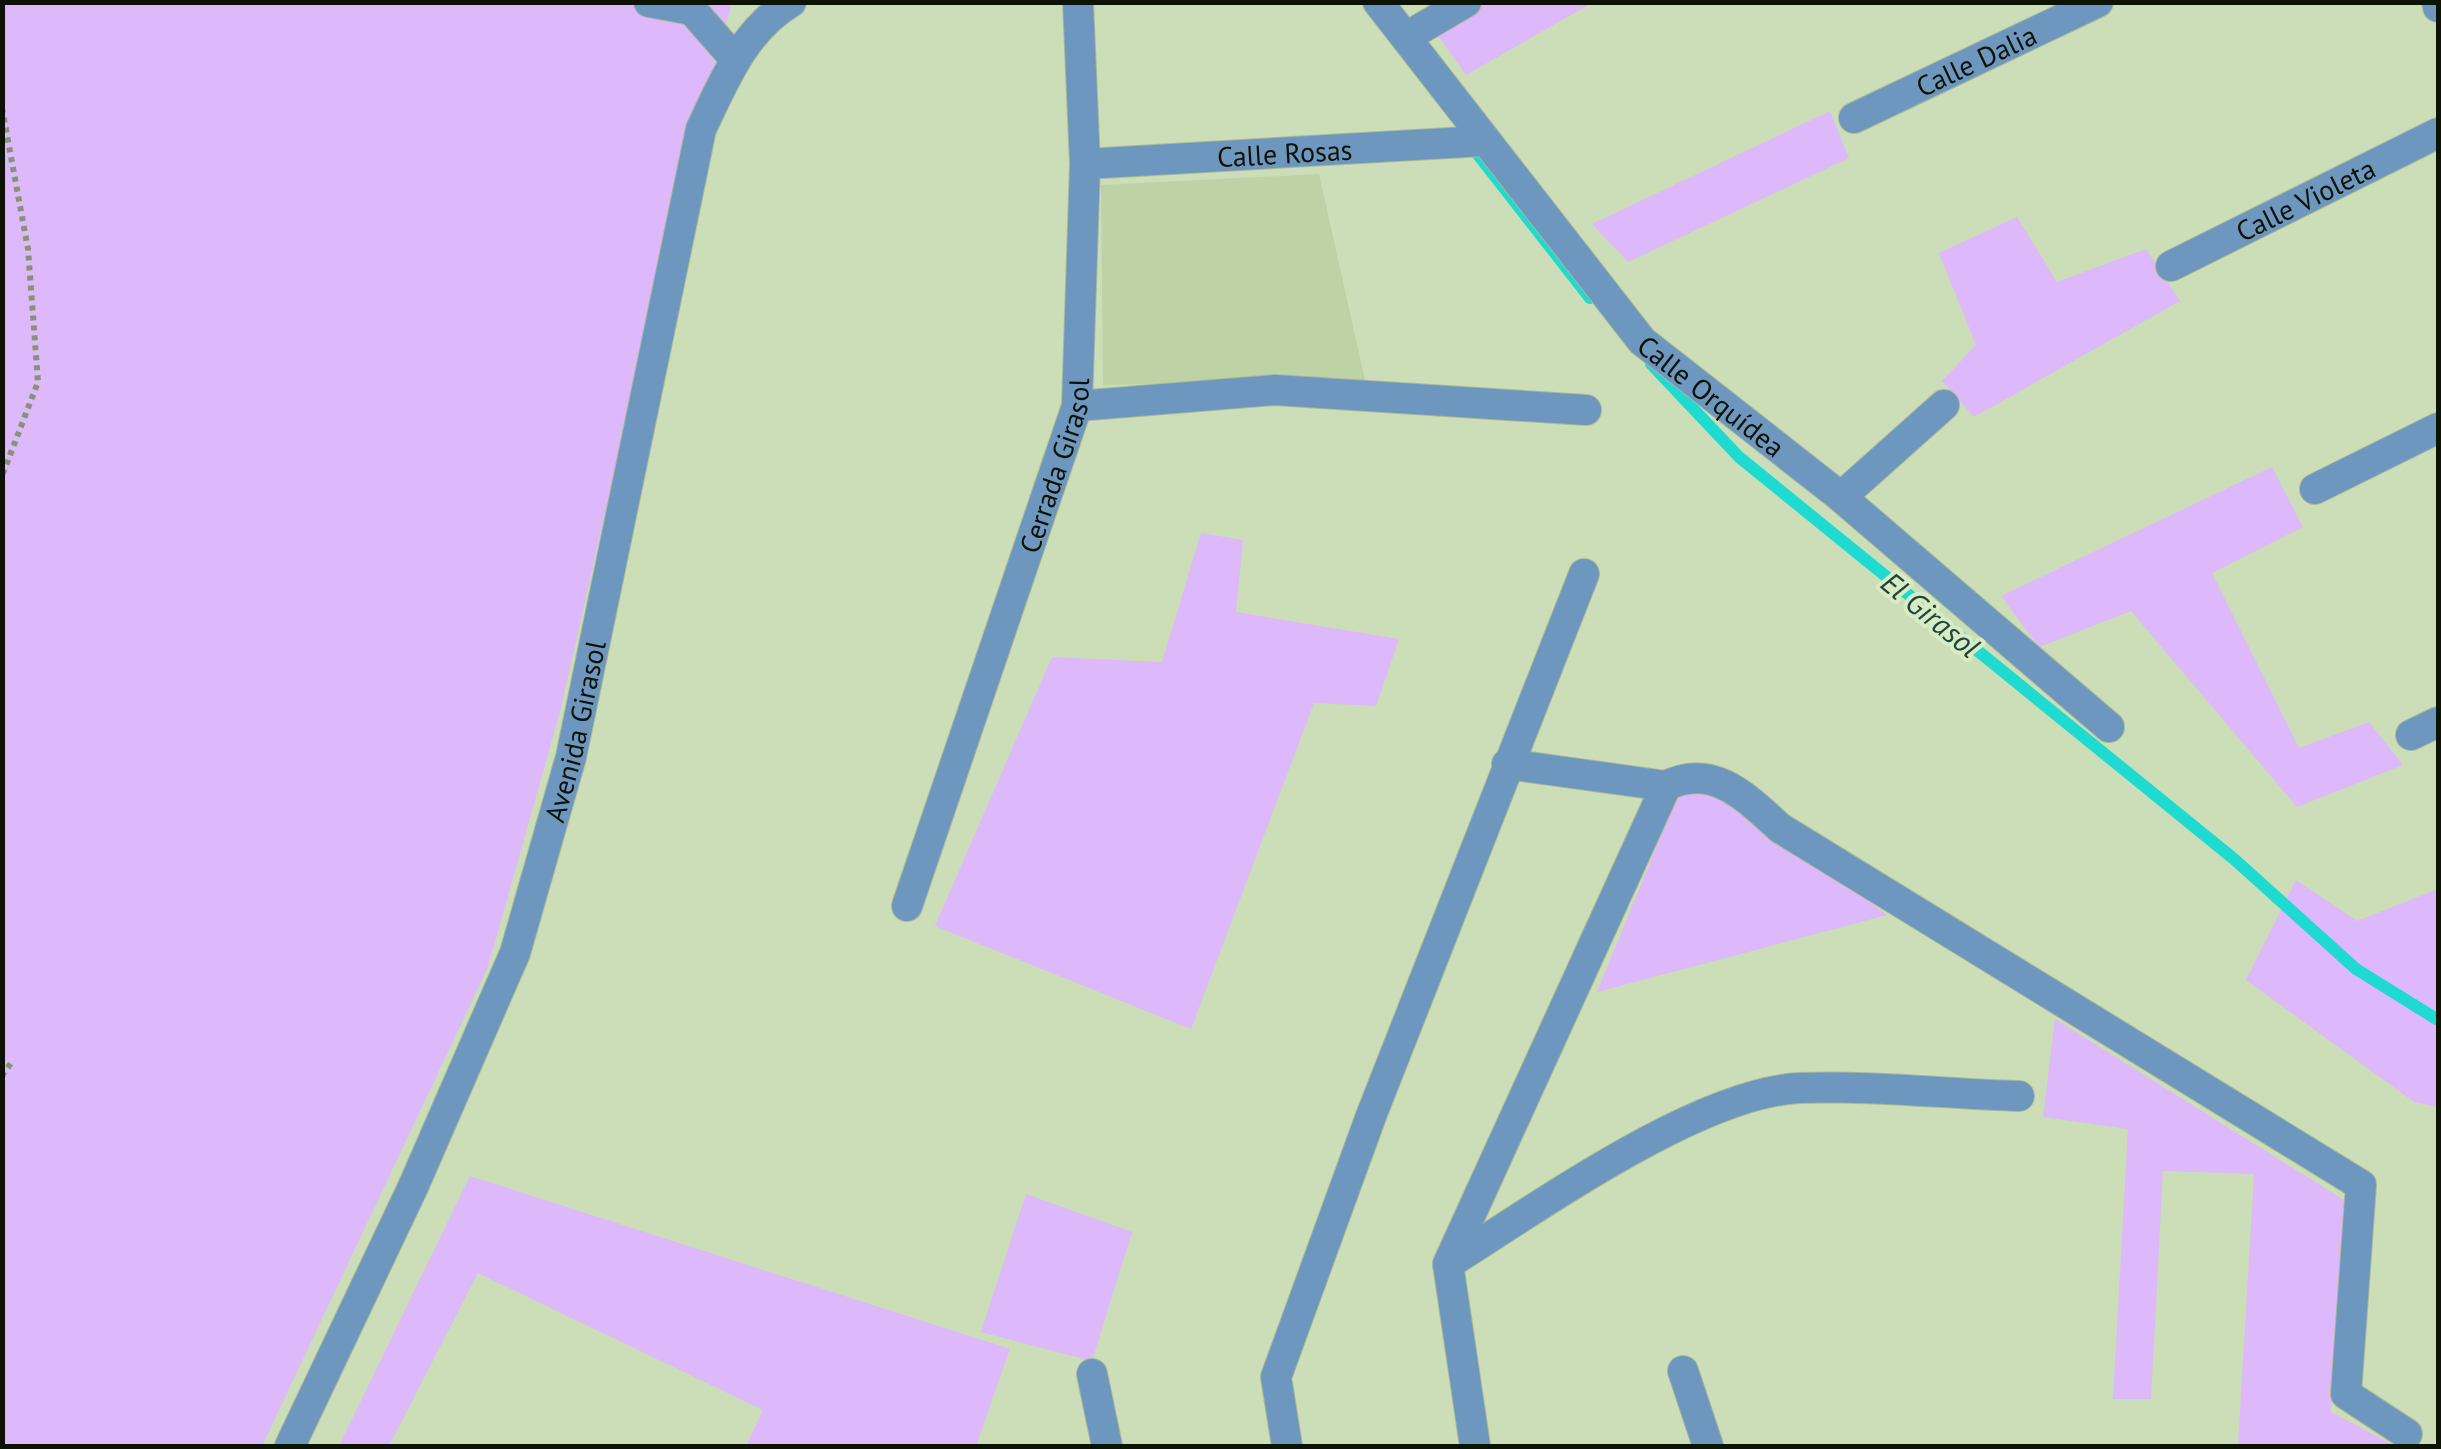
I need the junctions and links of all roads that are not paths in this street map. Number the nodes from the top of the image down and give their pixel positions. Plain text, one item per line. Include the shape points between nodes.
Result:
1 (649, 2) edge
2 (791, 2) edge
3 (1078, 2) edge
4 (1378, 2) edge
5 (1466, 2) edge
6 (2098, 2) edge
7 (686, 6) edge
8 (1408, 36) junction
9 (735, 59) junction
10 (1854, 118) dead end
11 (2438, 134) edge
12 (1482, 141) junction
13 (1084, 164) junction
14 (2171, 266) dead end
15 (1944, 405) dead end
16 (1077, 406) junction
17 (1586, 410) dead end
18 (2438, 428) edge
19 (2315, 489) dead end
20 (1841, 497) junction
21 (1584, 574) dead end
22 (2438, 722) edge
23 (2109, 727) dead end
24 (2411, 735) dead end
25 (1507, 764) junction
26 (1666, 786) junction
27 (906, 906) dead end
28 (2019, 1096) dead end
29 (1448, 1264) junction
30 (1683, 1371) dead end
31 (1092, 1374) dead end
32 (2407, 1434) dead end
33 (290, 1446) edge
34 (1107, 1446) edge
35 (1288, 1446) edge
36 (1475, 1446) edge
37 (1708, 1446) edge

1 - 7 street
2 - 9 street, Avenida Girasol via 766,17
3 - 13 street, Cerrada Girasol
4 - 8 street, Calle Orquídea
5 - 8 street
6 - 10 street, Calle Dalia
7 - 9 street
8 - 12 street, Calle Orquídea
9 - 33 street, Avenida Girasol via 700,129 572,757 515,953
11 - 14 street, Calle Violeta
12 - 13 street, Calle Rosas
12 - 20 street, Calle Orquídea via 1642,342
13 - 16 street, Cerrada Girasol
15 - 20 street
16 - 17 street via 1275,390
16 - 27 street, Cerrada Girasol
18 - 19 street
20 - 23 street, Calle Orquídea
21 - 25 street
22 - 24 street
25 - 26 street
25 - 35 street via 1276,1376
26 - 29 street
26 - 32 street via 1680,778 1732,784 1780,828 2362,1185 2346,1394
28 - 29 street via 1796,1088 1718,1108 1619,1157
29 - 36 street
30 - 37 street
31 - 34 street

